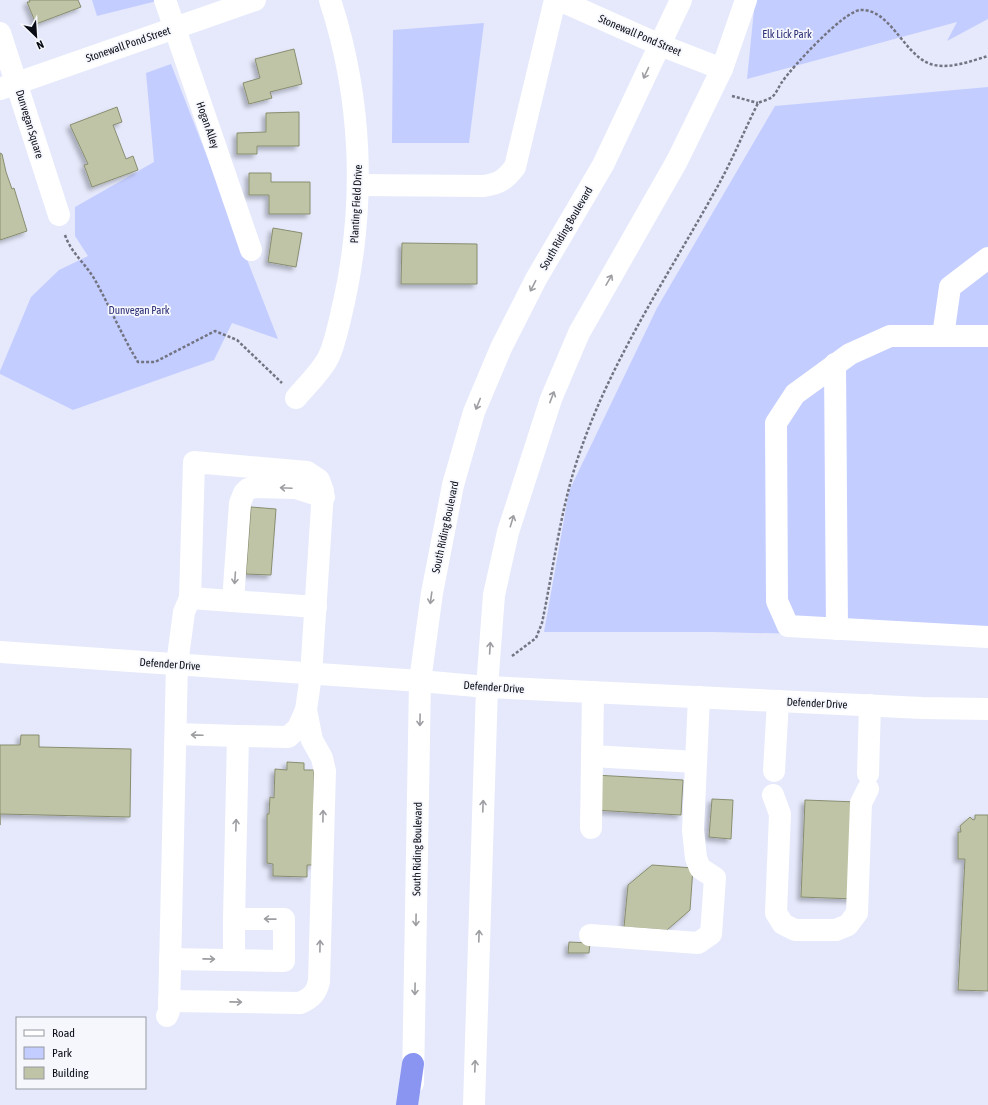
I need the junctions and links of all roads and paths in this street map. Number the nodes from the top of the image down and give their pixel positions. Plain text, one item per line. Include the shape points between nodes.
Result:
1 (164, 0) edge
2 (255, 0) edge
3 (330, 0) edge
4 (555, 0) edge
5 (559, 0) edge
6 (681, 0) edge
7 (746, 0) edge
8 (174, 28) junction
9 (0, 33) edge
10 (660, 45) junction
11 (988, 56) edge
12 (722, 70) junction
13 (9, 86) edge
14 (358, 185) junction
15 (59, 215) joint
16 (251, 250) dead end
17 (988, 258) edge
18 (943, 336) junction
19 (988, 336) edge
20 (835, 364) junction
21 (296, 398) joint
22 (324, 497) junction
23 (190, 598) junction
24 (233, 601) junction
25 (316, 607) junction
26 (837, 628) junction
27 (988, 637) edge
28 (0, 652) edge
29 (489, 662) junction
30 (177, 664) junction
31 (311, 674) junction
32 (420, 681) junction
33 (487, 687) junction
34 (593, 692) junction
35 (699, 697) junction
36 (778, 701) junction
37 (870, 705) junction
38 (988, 709) edge
39 (306, 710) junction
40 (176, 734) junction
41 (238, 736) junction
42 (284, 737) junction
43 (314, 746) junction
44 (592, 756) junction
45 (696, 762) junction
46 (774, 771) dead end
47 (773, 795) dead end
48 (591, 828) dead end
49 (234, 918) junction
50 (590, 935) dead end
51 (170, 959) junction
52 (234, 960) junction
53 (413, 1064) junction
54 (407, 1105) edge
55 (412, 1105) edge
56 (474, 1105) edge

1 - 8 street, Hogan Alley
2 - 8 street, Stonewall Pond Street
3 - 14 street, Planting Field Drive via 356,118
4 - 14 street via 515,167 507,178 497,184 483,186
5 - 10 street, Stonewall Pond Street
6 - 10 street, South Riding Boulevard
7 - 12 street
8 - 13 street, Stonewall Pond Street
8 - 16 street, Hogan Alley
9 - 13 street, Dunvegan Square
10 - 12 street, Stonewall Pond Street
10 -> 32 street, South Riding Boulevard via 603,164 536,279 501,348 474,412 453,485 432,593
11 - 29 path via 946,66 929,64 908,48 881,17 869,11 859,10 843,19 799,62 772,97 758,103 721,181 603,394 571,480 542,623 536,638 508,659
29 -> 12 street via 494,595 508,532 551,399 579,333 677,161
13 - 15 street, Dunvegan Square
14 - 21 street, Planting Field Drive via 357,223 350,275 338,326 328,360
15 - 21 path via 69,247 95,279 126,344 138,362 155,362 215,331 237,340
17 - 18 street via 950,286
18 - 19 street
18 - 20 street via 890,336 850,354
20 - 26 street
20 - 26 street via 795,394 776,423 777,601 788,626
22 - 23 street via 319,480 307,472 194,462 185,488
22 -> 24 street via 296,488 255,487 244,492 240,503
22 - 25 street
23 - 24 street
23 - 30 street via 184,612
24 - 25 street
25 - 31 street
26 - 27 street
28 - 30 street, Defender Drive
29 - 33 street
30 - 31 street, Defender Drive
30 - 40 street
31 - 32 street, Defender Drive
31 - 39 street
32 - 33 street, Defender Drive
32 -> 53 street, South Riding Boulevard
33 - 34 street, Defender Drive
56 -> 33 street
34 - 35 street, Defender Drive
34 - 44 street
35 - 36 street, Defender Drive
35 - 45 street
36 - 37 street, Defender Drive
36 - 46 street
37 - 38 street, Defender Drive
37 - 47 street via 868,782 861,803 857,913 848,926 836,930 794,930 783,924 776,913 780,814
39 - 42 street via 298,728 293,734
39 - 43 street
41 -> 40 street
40 - 51 street
41 - 42 street
49 -> 41 street
42 - 43 street
51 -> 43 street via 168,1008 300,1003 308,1000 317,989 320,981 325,771 322,758
44 - 45 street
44 - 48 street
45 - 50 street via 693,830 696,858 700,868 715,878 711,934 698,943
49 - 52 street
52 -> 49 street via 284,961 284,919
51 -> 52 street
53 - 54 highway
53 - 55 street, South Riding Boulevard

